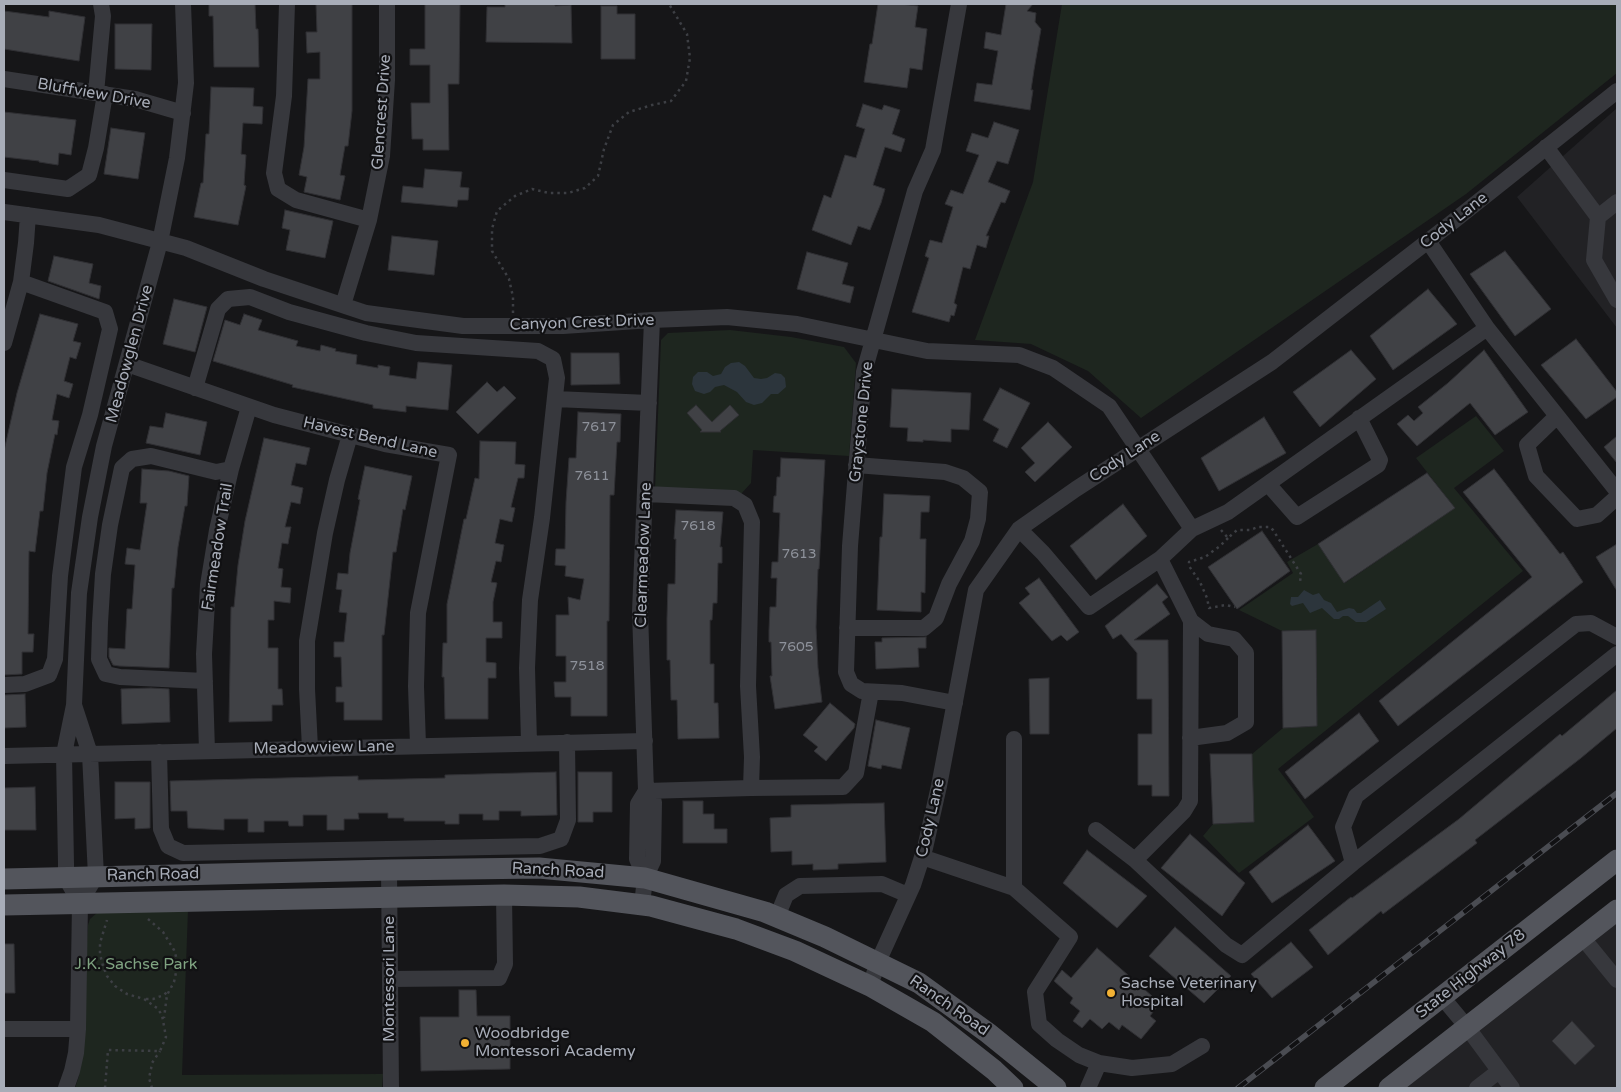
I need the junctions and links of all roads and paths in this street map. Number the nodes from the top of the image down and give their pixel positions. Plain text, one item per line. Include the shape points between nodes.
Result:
1 (101, 4) edge
2 (183, 4) edge
3 (286, 4) edge
4 (387, 4) edge
5 (669, 4) edge
6 (959, 4) edge
7 (4, 79) edge
8 (1617, 90) edge
9 (100, 94) junction
10 (183, 113) junction
11 (1546, 147) junction
12 (4, 180) edge
13 (1617, 202) edge
14 (4, 212) edge
15 (28, 215) junction
16 (1598, 217) junction
17 (369, 220) junction
18 (1428, 241) junction
19 (160, 242) junction
20 (20, 282) junction
21 (1617, 300) edge
22 (343, 305) junction
23 (652, 320) junction
24 (511, 326) junction
25 (1487, 328) junction
26 (873, 340) junction
27 (4, 343) edge
28 (127, 364) junction
29 (195, 388) junction
30 (555, 399) junction
31 (649, 403) junction
32 (249, 407) junction
33 (1557, 416) junction
34 (1359, 418) junction
35 (350, 435) junction
36 (1137, 449) junction
37 (856, 466) junction
38 (231, 469) junction
39 (1268, 484) junction
40 (1617, 491) edge
41 (646, 494) junction
42 (1617, 496) edge
43 (1212, 520) junction
44 (1019, 529) junction
45 (1192, 529) junction
46 (1228, 538) junction
47 (1160, 560) junction
48 (1300, 582) dead end
49 (1235, 607) dead end
50 (1191, 621) junction
51 (847, 628) junction
52 (1617, 637) edge
53 (1617, 654) edge
54 (205, 681) junction
55 (4, 684) edge
56 (870, 692) junction
57 (955, 703) junction
58 (74, 705) junction
59 (1190, 738) junction
60 (1014, 739) dead end
61 (645, 741) junction
62 (529, 742) junction
63 (567, 742) junction
64 (418, 745) junction
65 (310, 748) junction
66 (206, 751) junction
67 (159, 752) junction
68 (64, 754) junction
69 (90, 754) junction
70 (4, 756) edge
71 (751, 788) junction
72 (646, 791) junction
73 (1096, 830) dead end
74 (922, 857) junction
75 (1134, 860) junction
76 (1617, 860) edge
77 (1353, 864) junction
78 (389, 870) junction
79 (96, 876) junction
80 (66, 878) junction
81 (645, 878) junction
82 (4, 879) edge
83 (1014, 888) junction
84 (504, 894) junction
85 (908, 895) junction
86 (390, 897) junction
87 (80, 903) junction
88 (4, 905) edge
89 (642, 905) junction
90 (1617, 910) edge
91 (148, 915) dead end
92 (107, 916) dead end
93 (777, 917) junction
94 (1582, 937) junction
95 (878, 962) junction
96 (1612, 962) edge
97 (390, 979) junction
98 (1617, 980) edge
99 (870, 986) junction
100 (169, 989) junction
101 (1442, 996) junction
102 (144, 999) junction
103 (164, 1021) junction
104 (1467, 1027) junction
105 (4, 1029) edge
106 (78, 1029) junction
107 (1202, 1046) dead end
108 (160, 1051) junction
109 (1099, 1063) junction
110 (1499, 1071) junction
111 (66, 1088) edge
112 (105, 1088) edge
113 (152, 1088) edge
114 (391, 1088) edge
115 (1013, 1088) edge
116 (1056, 1088) edge
117 (1088, 1088) edge
118 (1325, 1088) edge
119 (1389, 1088) edge
120 (1477, 1088) edge
121 (1512, 1088) edge

1 - 9 street
2 - 10 street, Meadowglen Drive via 186,83
3 - 17 street via 284,96 274,173 278,189 296,200
4 - 17 street, Glencrest Drive via 382,156
5 - 24 path via 687,34 690,58 686,81 671,101 629,112 613,125 598,176 585,188 568,193 532,188 515,196 497,211 492,229 492,250 509,279 513,298
6 - 26 street, Graystone Drive via 933,150 915,191
7 - 9 street, Bluffview Drive
8 - 11 street, Cody Lane
9 - 10 street, Bluffview Drive via 135,99
9 - 12 street via 96,148 89,175 68,189
10 - 19 street, Meadowglen Drive
11 - 16 street
11 - 18 street, Cody Lane
13 - 16 street
14 - 15 street, Canyon Crest Drive
15 - 19 street, Canyon Crest Drive via 99,225
15 - 20 street
16 - 21 street via 1594,260
17 - 22 street, Glencrest Drive
18 - 25 street
18 - 36 street, Cody Lane via 1272,362
19 - 22 street, Canyon Crest Drive via 186,248 264,279
19 - 28 street, Meadowglen Drive
20 - 27 street
20 - 55 street via 105,312 110,329 74,467 60,576 55,659 49,675 25,684
22 - 24 street, Canyon Crest Drive via 366,313 463,326
23 - 24 street, Canyon Crest Drive
23 - 26 street, Canyon Crest Drive via 727,317 797,324
23 - 31 street, Clearmeadow Lane
25 - 33 street
25 - 34 street
26 - 36 street, Canyon Crest Drive via 927,351 1019,355 1053,368 1109,406
26 - 37 street, Graystone Drive via 864,372
28 - 29 street, Havest Bend Lane
28 - 58 street, Meadowglen Drive via 104,446 79,593
29 - 30 street via 218,309 228,299 250,296 289,312 416,343 538,351 553,359 557,378
29 - 32 street, Havest Bend Lane
30 - 31 street
30 - 62 street via 530,600 527,668
31 - 41 street, Clearmeadow Lane
32 - 35 street, Havest Bend Lane
32 - 38 street, Fairmeadow Trail
33 - 40 street
33 - 42 street via 1527,445 1536,476 1577,520 1597,515
34 - 39 street
34 - 39 street via 1380,460 1378,465 1297,517
35 - 64 street, Havest Bend Lane via 449,455 418,613
35 - 65 street via 325,533 307,641
36 - 44 street, Cody Lane
36 - 45 street, Canyon Crest Drive
37 - 51 street, Graystone Drive
37 - 51 street via 945,472 963,478 980,492 972,541 949,584 936,618 924,628
38 - 54 street, Fairmeadow Trail via 208,585
38 - 54 street via 216,472 151,456 132,459 122,468 103,574 99,659 106,674
39 - 43 street
41 - 61 street, Clearmeadow Lane via 640,612
41 - 71 street via 734,498 745,505 752,522 748,686
43 - 45 street
43 - 46 path
44 - 47 street via 1044,553 1089,607
44 - 57 street, Cody Lane via 976,590
45 - 47 street
46 - 48 path via 1237,530 1270,528 1302,574
46 - 49 path via 1206,557 1189,562 1189,566 1200,582 1209,608
47 - 50 street
50 - 59 street
50 - 59 street via 1208,634 1234,639 1246,653 1246,722 1227,732
51 - 56 street, Graystone Drive via 846,672 851,684
52 - 77 street via 1591,623 1576,624 1356,796 1343,827
53 - 77 street
54 - 66 street, Fairmeadow Trail
56 - 57 street, Graystone Drive via 902,693
56 - 71 street via 856,773 843,787
57 - 74 street, Cody Lane
58 - 68 street, Meadowglen Drive
58 - 69 street, Meadowglen Drive
59 - 75 street via 1190,801 1184,811
60 - 83 street
61 - 63 street, Meadowview Lane
61 - 72 street, Clearmeadow Lane
62 - 63 street, Meadowview Lane
62 - 64 street, Meadowview Lane
63 - 67 street via 568,820 561,839 540,846 183,853 168,846 161,829
64 - 65 street, Meadowview Lane
65 - 66 street, Meadowview Lane
66 - 67 street, Meadowview Lane
67 - 69 street, Meadowview Lane
68 - 69 street, Meadowview Lane
68 - 70 street, Meadowview Lane
68 - 80 street, Meadowglen Drive
69 - 79 street, Meadowglen Drive
71 - 72 street
72 - 81 street, Clearmeadow Lane via 638,804 637,859
73 - 75 street
74 - 83 street
74 - 85 street, Cody Lane
75 - 77 street via 1226,945 1242,955
76 - 101 main road, State Highway 78
78 - 79 main road, Ranch Road
78 - 81 main road, Ranch Road via 539,868
78 - 86 street, Montessori Lane
79 - 80 main road, Ranch Road
79 - 87 street
80 - 82 main road, Ranch Road
80 - 87 street, Meadowglen Drive
81 - 89 street, Clearmeadow Lane
81 - 93 main road, Ranch Road
83 - 109 street via 1070,937 1036,992 1039,1024 1079,1055
84 - 86 main road, Ranch Road
84 - 89 main road, Ranch Road via 579,897
84 - 97 street via 505,964 499,978
85 - 93 street via 882,884 800,886 786,895
85 - 95 street, Cody Lane
86 - 87 main road, Ranch Road
86 - 97 street, Montessori Lane
87 - 88 main road, Ranch Road
87 - 106 street
89 - 99 main road, Ranch Road via 736,929 795,950
90 - 94 main road
91 - 100 path via 150,922 164,932 176,956 177,973
92 - 102 path via 100,943 103,966 115,986 126,994
93 - 95 main road, Ranch Road
94 - 96 street
94 - 104 main road
95 - 99 street, Cody Lane
95 - 116 main road, Ranch Road via 919,983
96 - 98 street
97 - 114 street, Montessori Lane
99 - 115 main road, Ranch Road via 933,1022
100 - 102 path via 153,999
100 - 103 path
101 - 104 street
101 - 118 main road, State Highway 78
102 - 103 path via 156,1008
103 - 108 path via 166,1038
104 - 110 street
104 - 119 main road
105 - 106 street
106 - 111 street via 76,1053
107 - 109 street via 1172,1064 1132,1068
108 - 112 path via 108,1050
108 - 113 path via 150,1070
109 - 117 street
110 - 120 street
110 - 121 street

